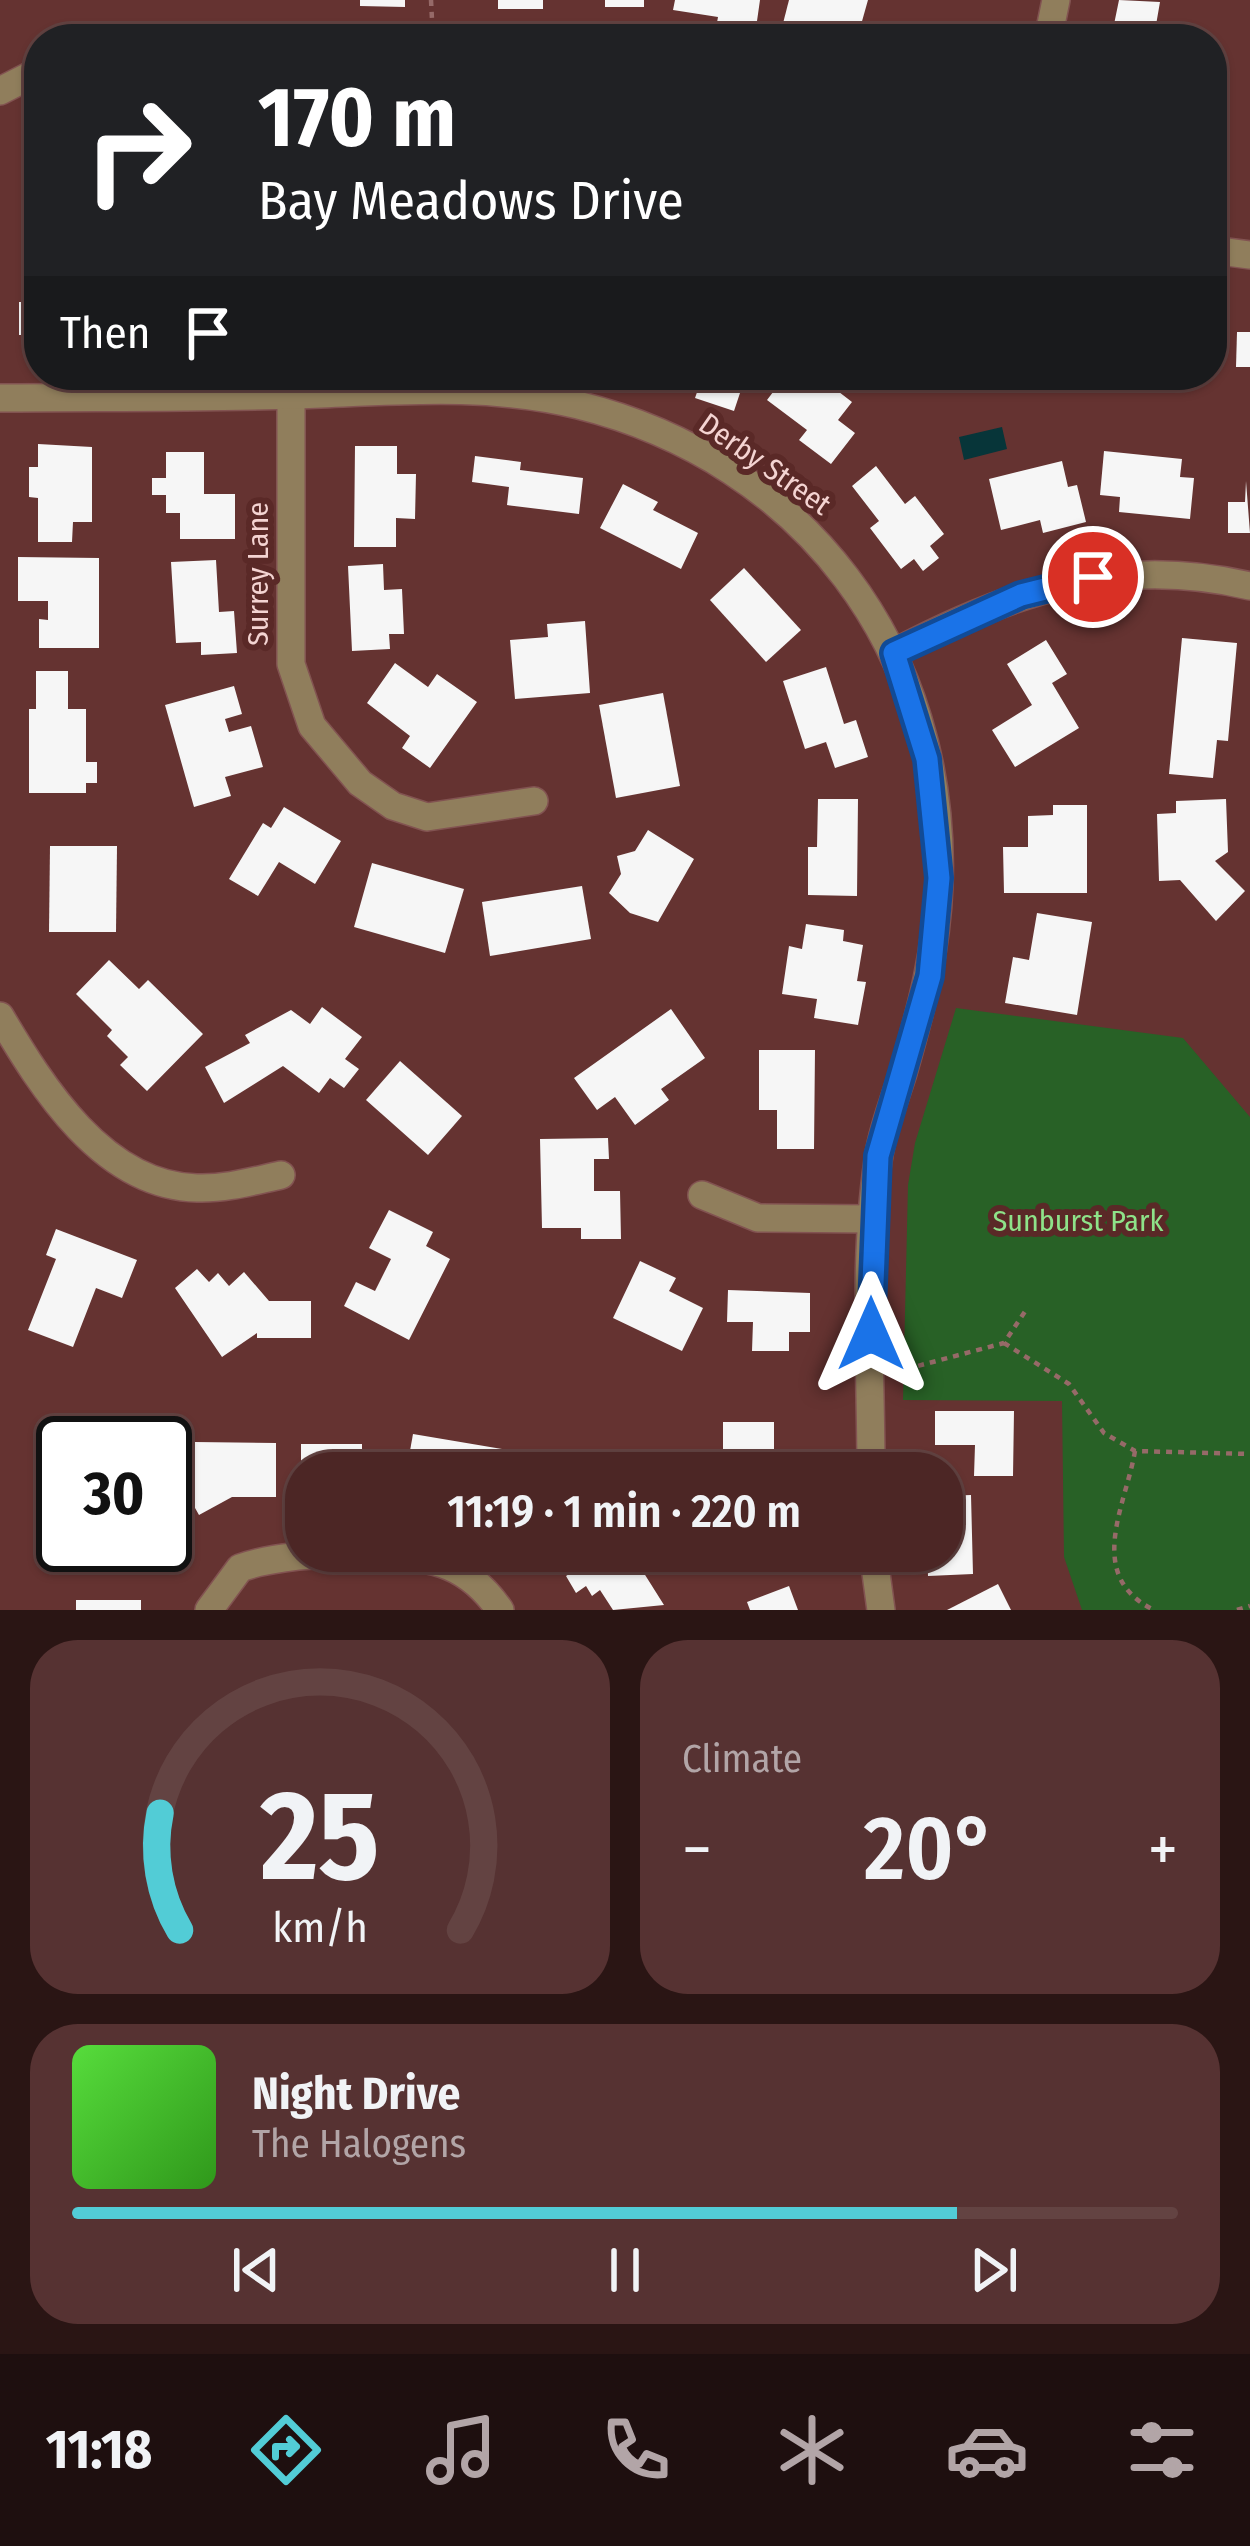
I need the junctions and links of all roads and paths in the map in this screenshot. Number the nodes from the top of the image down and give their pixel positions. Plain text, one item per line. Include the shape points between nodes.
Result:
1 (179, 390) edge
2 (291, 390) edge
3 (442, 390) edge
4 (0, 398) edge
5 (1250, 586) edge
6 (894, 653) junction
7 (534, 801) dead end
8 (0, 1016) edge
9 (281, 1175) dead end
10 (702, 1195) dead end
11 (872, 1219) junction
12 (1028, 1307) dead end
13 (1004, 1343) junction
14 (893, 1372) dead end
15 (1135, 1451) junction
16 (871, 1452) edge
17 (1250, 1454) edge
18 (876, 1572) edge
19 (1250, 1606) edge
20 (208, 1610) edge
21 (500, 1610) edge
22 (881, 1610) edge
23 (1154, 1610) edge
24 (1237, 1610) edge

1 - 4 street, Derby Street
2 - 7 street, Surrey Lane via 291,664 312,726 334,759 393,806 427,817
3 - 6 street, Derby Street via 574,404 679,442 758,491 829,550
5 - 6 street via 1179,575 1063,581
6 - 11 street, Derby Street via 927,759 939,878 930,976 878,1156
8 - 9 street via 50,1100 116,1156 191,1188
10 - 11 street via 758,1218
11 - 16 street, Derby Street
12 - 13 path
13 - 14 path
13 - 15 path via 1069,1384 1104,1433
15 - 17 path
15 - 23 path via 1113,1555 1128,1588
18 - 22 street
19 - 24 path
20 - 21 street via 240,1568 336,1556 441,1563 475,1582

